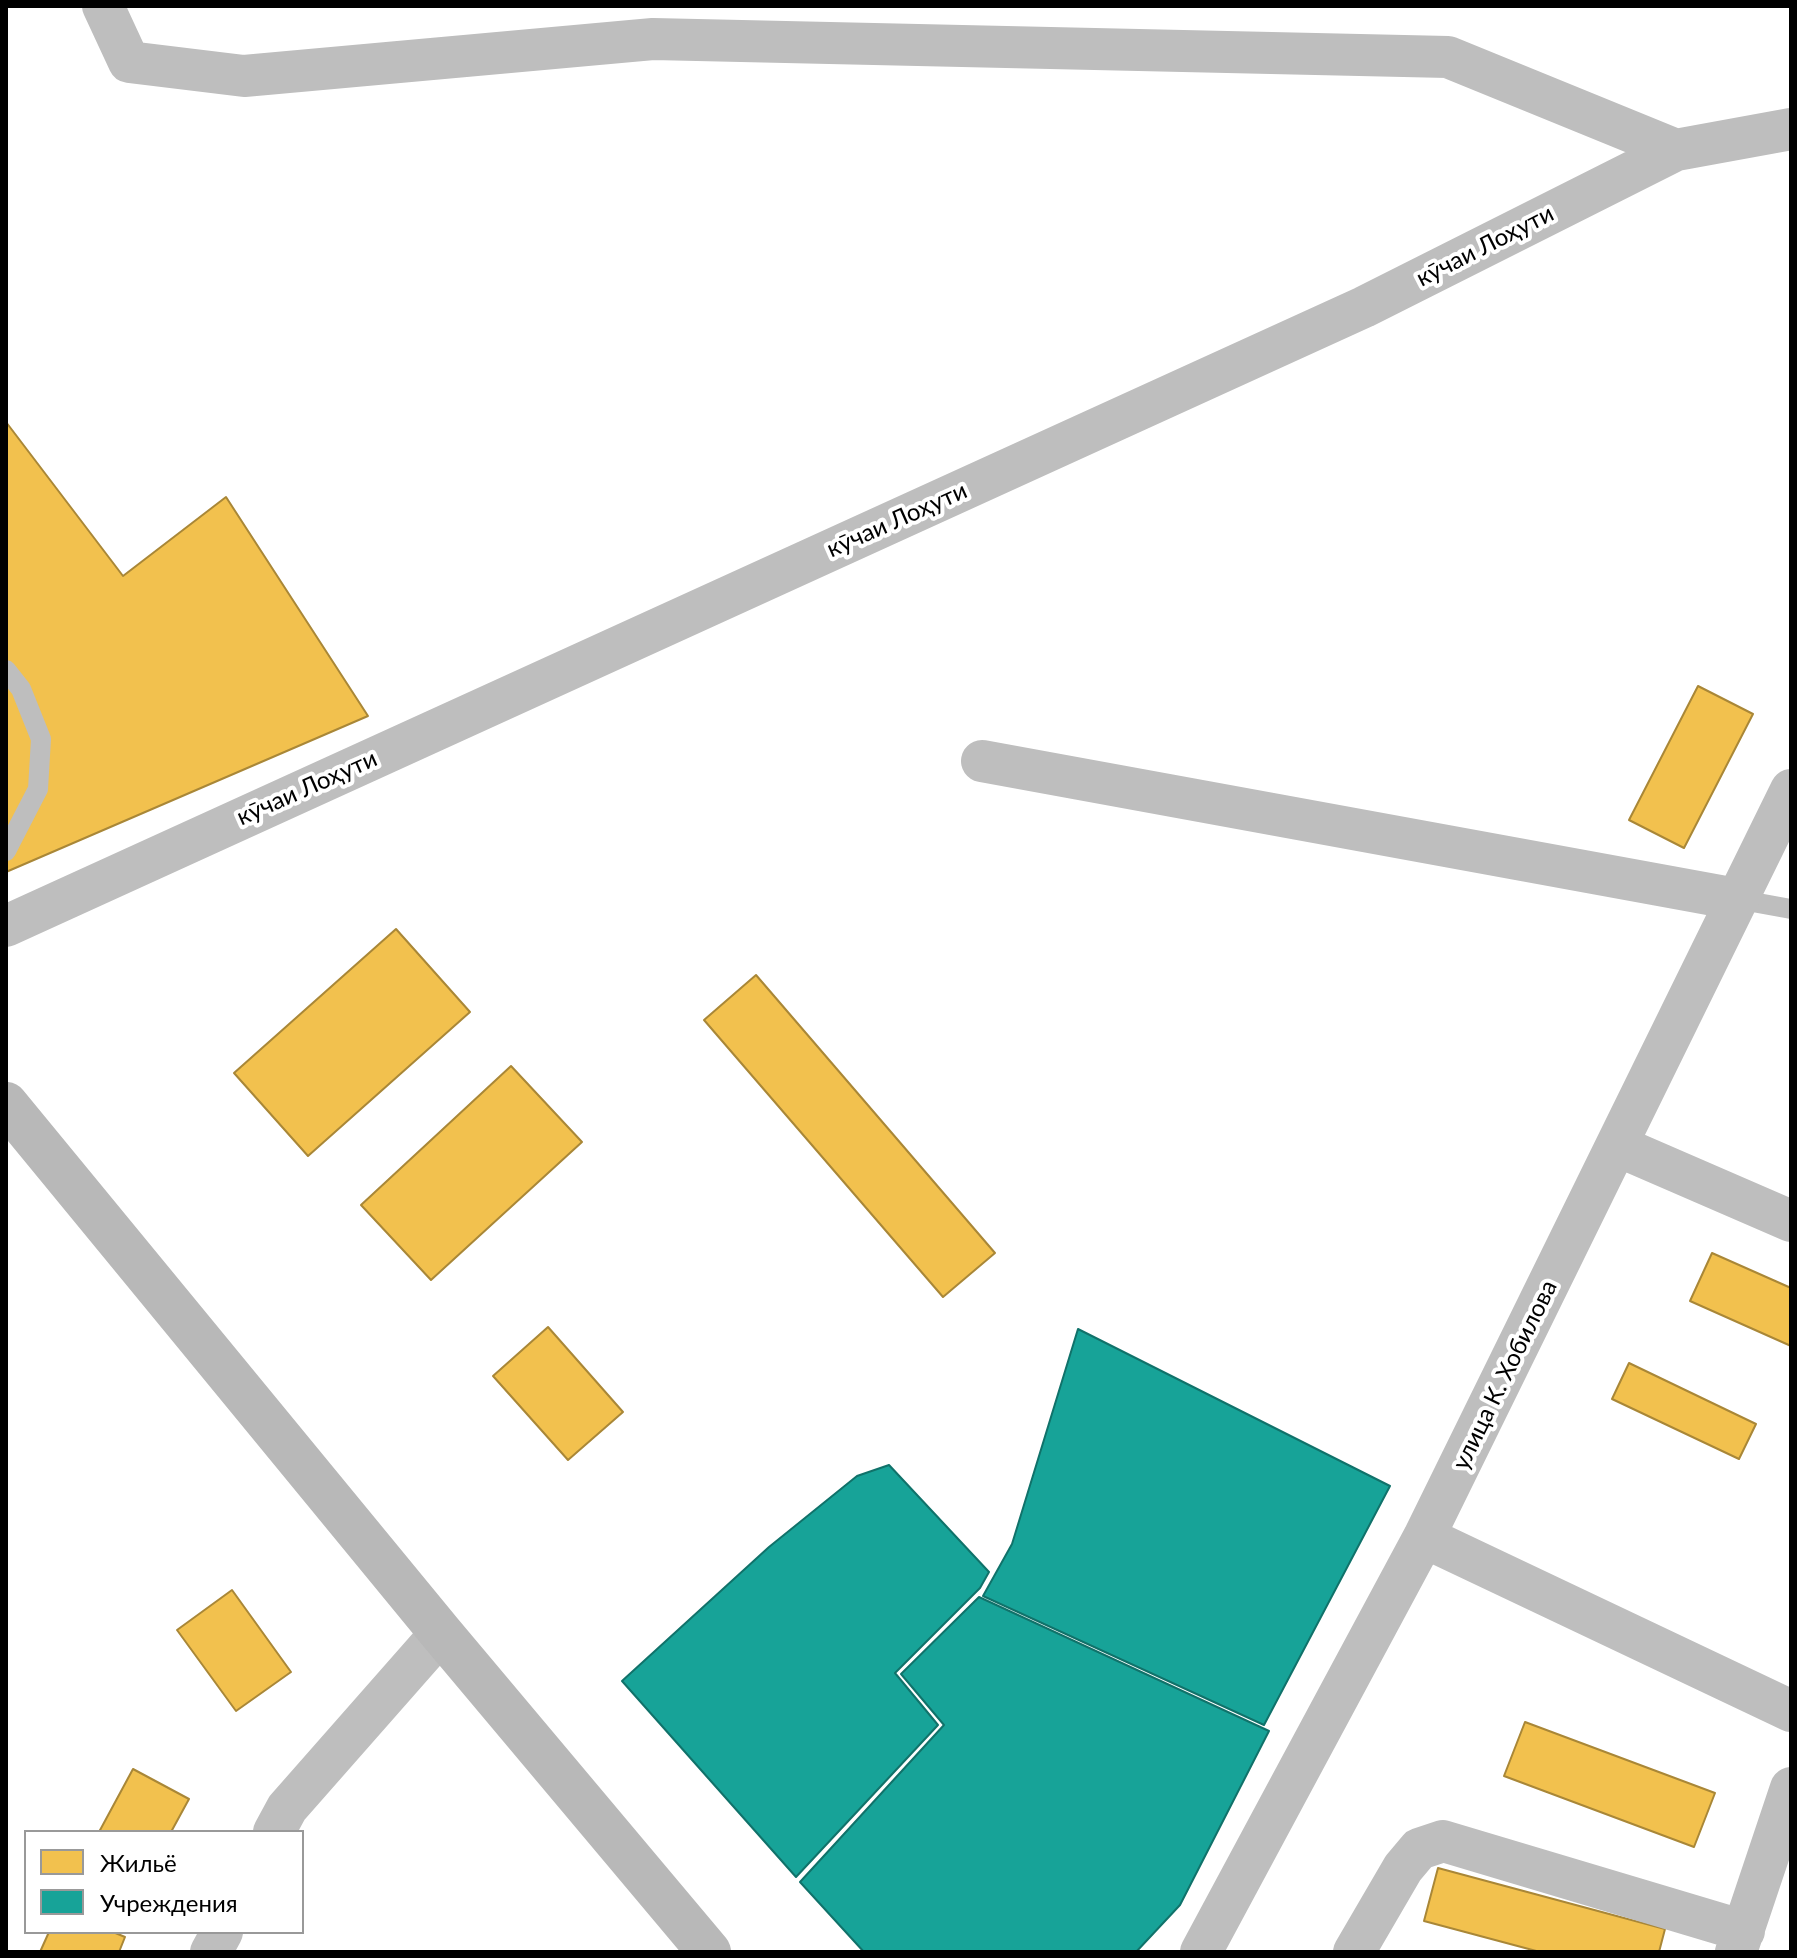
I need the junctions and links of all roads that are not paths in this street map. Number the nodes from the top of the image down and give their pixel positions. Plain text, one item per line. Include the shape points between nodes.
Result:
1 (103, 6) edge
2 (1791, 129) edge
3 (1676, 150) junction
4 (6, 670) edge
5 (982, 761) dead end
6 (1791, 790) edge
7 (6, 851) edge
8 (1736, 899) junction
9 (1791, 909) edge
10 (6, 926) edge
11 (6, 1104) edge
12 (1618, 1146) junction
13 (1791, 1221) edge
14 (1424, 1537) junction
15 (441, 1633) junction
16 (1791, 1711) edge
17 (1791, 1788) edge
18 (275, 1830) edge
19 (221, 1934) edge
20 (1740, 1941) edge
21 (707, 1951) edge
22 (211, 1952) edge
23 (1201, 1952) edge
24 (1354, 1952) edge

1 - 3 street via 129,62 244,76 653,39 1448,57
2 - 3 street, кӯчаи Лоҳути
3 - 10 street, кӯчаи Лоҳути via 1364,307
4 - 7 lane via 21,689 41,739 38,789
5 - 8 street
6 - 8 street, улица К. Хобилова
8 - 9 lane
8 - 12 street, улица К. Хобилова
11 - 15 street
12 - 13 street
12 - 14 street, улица К. Хобилова
14 - 16 street
14 - 23 street, улица К. Хобилова
15 - 18 street via 287,1808
15 - 21 street
17 - 20 street
19 - 22 street
20 - 24 street via 1443,1841 1419,1849 1403,1868

